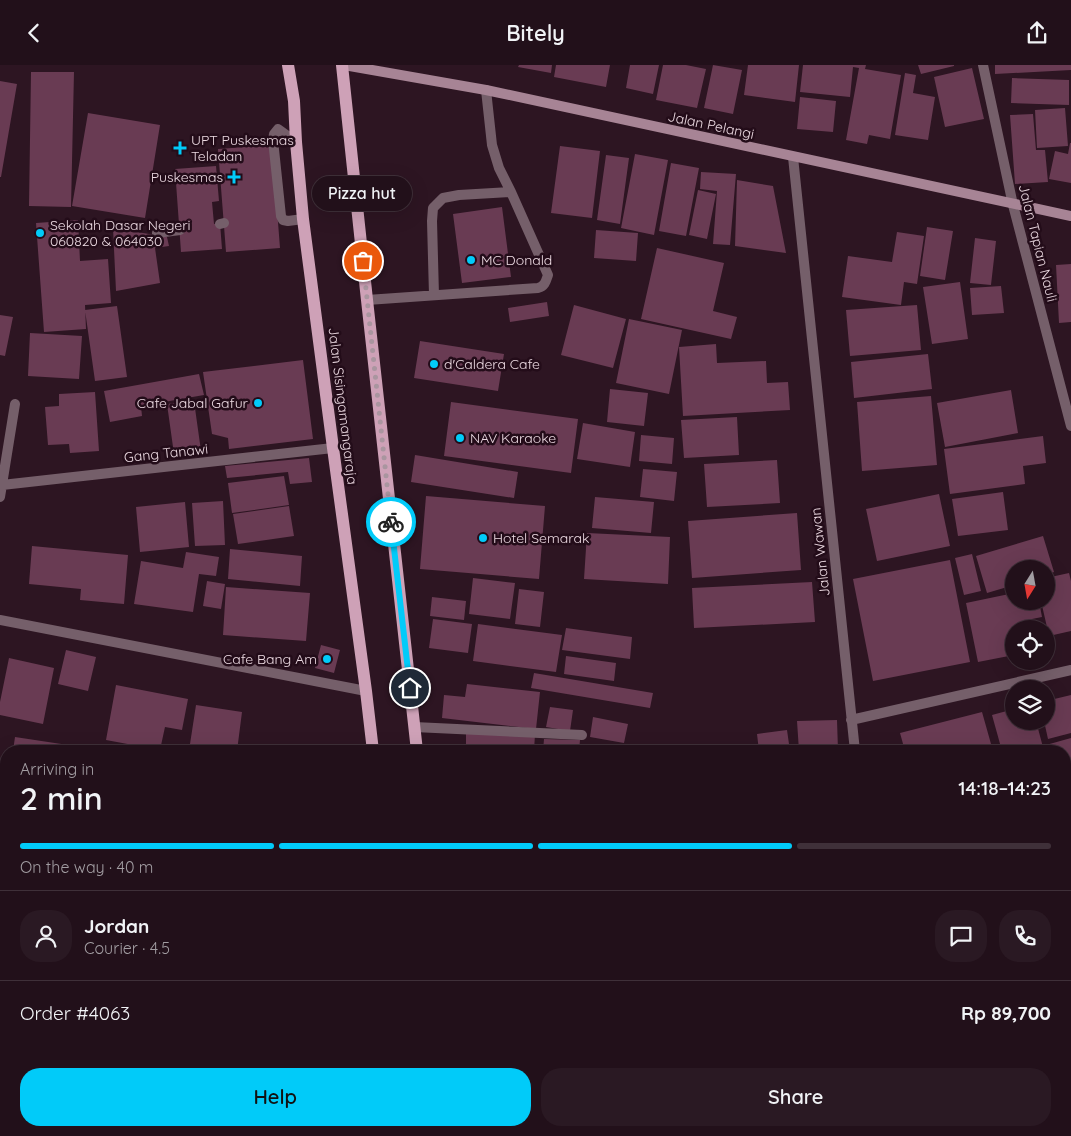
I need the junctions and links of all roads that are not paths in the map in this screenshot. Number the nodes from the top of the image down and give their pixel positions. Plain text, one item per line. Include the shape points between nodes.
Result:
1 (288, 65) edge
2 (343, 65) edge
3 (984, 65) edge
4 (486, 90) junction
5 (296, 142) junction
6 (793, 157) junction
7 (511, 192) junction
8 (1013, 205) junction
9 (1071, 216) edge
10 (303, 219) junction
11 (180, 230) dead end
12 (157, 233) dead end
13 (434, 295) junction
14 (367, 300) junction
15 (15, 403) dead end
16 (1071, 426) edge
17 (333, 448) junction
18 (2, 485) junction
19 (0, 497) edge
20 (0, 619) edge
21 (1071, 669) edge
22 (366, 691) junction
23 (851, 720) junction
24 (414, 727) junction
25 (582, 735) dead end
26 (372, 745) edge
27 (416, 745) edge
28 (854, 745) edge

1 - 5 main road, Jalan Sisingamangaraja
2 - 4 main road, Jalan Pelangi
2 - 14 main road
3 - 8 street, Jalan Tapian Nauli
4 - 6 main road, Jalan Pelangi
4 - 7 street via 492,145
5 - 10 main road, Jalan Sisingamangaraja
5 - 10 street via 278,129 272,140 279,216 288,221
6 - 8 main road, Jalan Pelangi
6 - 23 street, Jalan Wawan
7 - 13 street via 443,198 433,208
7 - 13 street via 548,275 546,282 538,289
8 - 9 main road, Jalan Pelangi
8 - 16 street, Jalan Tapian Nauli
10 - 17 main road, Jalan Sisingamangaraja
11 - 12 street
13 - 14 street
14 - 24 main road
15 - 18 street
17 - 18 street, Gang Tanawi
17 - 22 main road, Jalan Sisingamangaraja
18 - 19 street
20 - 22 street
21 - 23 street
22 - 26 main road, Jalan Sisingamangaraja
23 - 28 street, Jalan Wawan
24 - 25 street
24 - 27 main road

